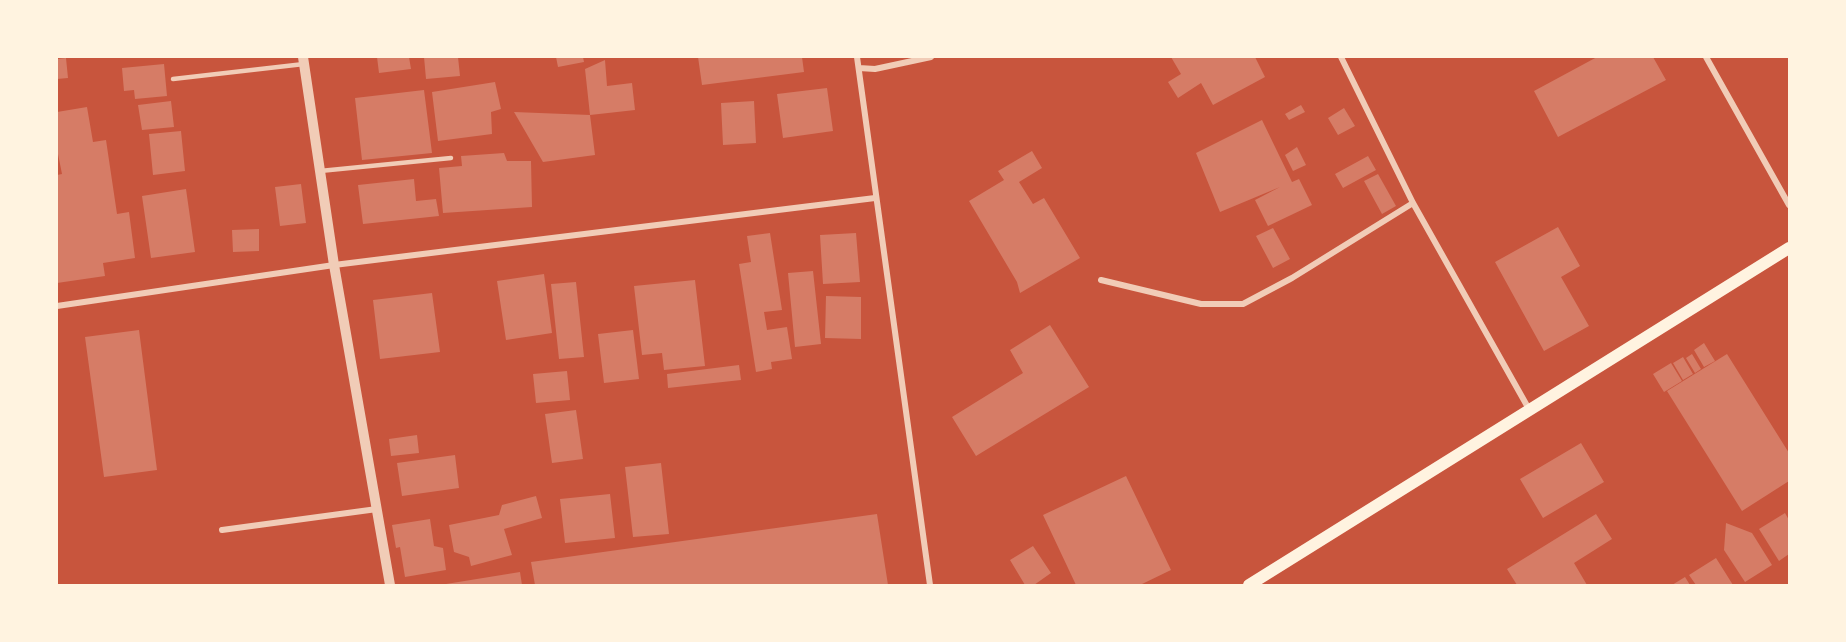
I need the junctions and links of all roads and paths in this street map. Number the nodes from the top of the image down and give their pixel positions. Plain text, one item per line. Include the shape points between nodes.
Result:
1 (857, 57) edge
2 (931, 57) edge
3 (1341, 57) edge
4 (1706, 57) edge
5 (303, 61) edge
6 (859, 68) junction
7 (173, 79) dead end
8 (451, 158) dead end
9 (320, 171) junction
10 (875, 198) junction
11 (1413, 203) junction
12 (1789, 205) edge
13 (1787, 253) edge
14 (334, 265) junction
15 (1101, 280) dead end
16 (57, 306) edge
17 (1531, 411) junction
18 (377, 509) junction
19 (222, 530) dead end
20 (390, 585) edge
21 (930, 585) edge
22 (1249, 585) edge

1 - 6 street
2 - 6 street via 875,69
3 - 11 street
4 - 12 street
5 - 7 lane
5 - 9 street
6 - 10 street
8 - 9 lane
9 - 14 street
10 - 14 street
10 - 21 street
11 - 15 street via 1243,304 1201,304
11 - 17 street
13 - 17 main road
14 - 16 street
14 - 18 street
17 - 22 main road
18 - 19 street
18 - 20 street

